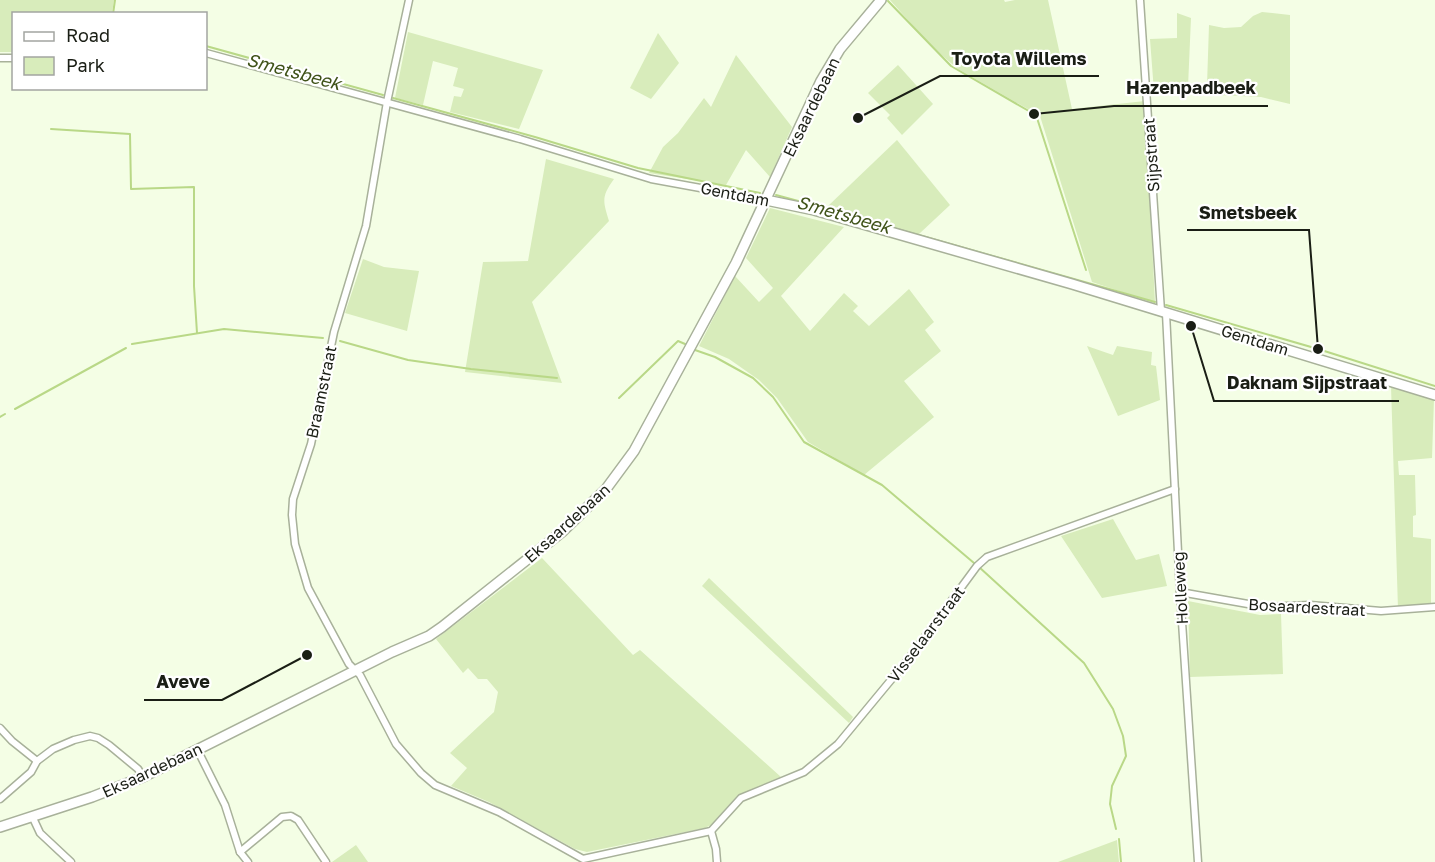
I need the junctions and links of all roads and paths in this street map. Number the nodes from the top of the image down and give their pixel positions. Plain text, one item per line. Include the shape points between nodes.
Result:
1 (409, 0) edge
2 (881, 0) edge
3 (1140, 0) edge
4 (207, 53) edge
5 (387, 102) junction
6 (766, 200) junction
7 (1164, 312) junction
8 (1435, 395) edge
9 (1175, 489) junction
10 (1180, 592) junction
11 (1435, 608) edge
12 (356, 670) junction
13 (0, 728) edge
14 (197, 749) junction
15 (37, 761) junction
16 (142, 777) junction
17 (0, 800) edge
18 (33, 818) junction
19 (0, 827) edge
20 (711, 831) junction
21 (240, 852) junction
22 (582, 860) edge
23 (71, 862) edge
24 (248, 862) edge
25 (326, 862) edge
26 (717, 862) edge
27 (1198, 862) edge

1 - 5 street, Braamstraat
2 - 6 main road, Eksaardebaan via 849,36 831,64
3 - 7 street, Sijpstraat
4 - 5 street, Gentdam
5 - 6 street, Gentdam via 651,178
5 - 12 street, Braamstraat via 368,220 330,347 311,444 293,507 295,544 305,580 349,664
6 - 7 main road, Gentdam via 964,252
6 - 12 main road, Eksaardebaan via 719,296 629,459 611,484 563,531 442,627
7 - 8 main road, Gentdam
7 - 9 street, Holleweg
9 - 10 street, Holleweg
9 - 20 street, Visselaarstraat via 987,557 838,744 804,772 741,798
10 - 11 street, Bosaardestraat via 1265,607 1310,604 1381,611
10 - 27 street, Holleweg
12 - 14 main road, Eksaardebaan
12 - 22 street via 396,744 435,785 499,812
13 - 15 street
14 - 16 main road, Eksaardebaan
14 - 21 street via 225,805
15 - 16 street via 52,749 90,736 109,744
15 - 17 street via 31,772
16 - 18 main road, Eksaardebaan
18 - 19 main road, Eksaardebaan
18 - 23 street via 40,833
20 - 22 street
20 - 26 street
21 - 24 street
21 - 25 street via 282,817 291,816 298,820

